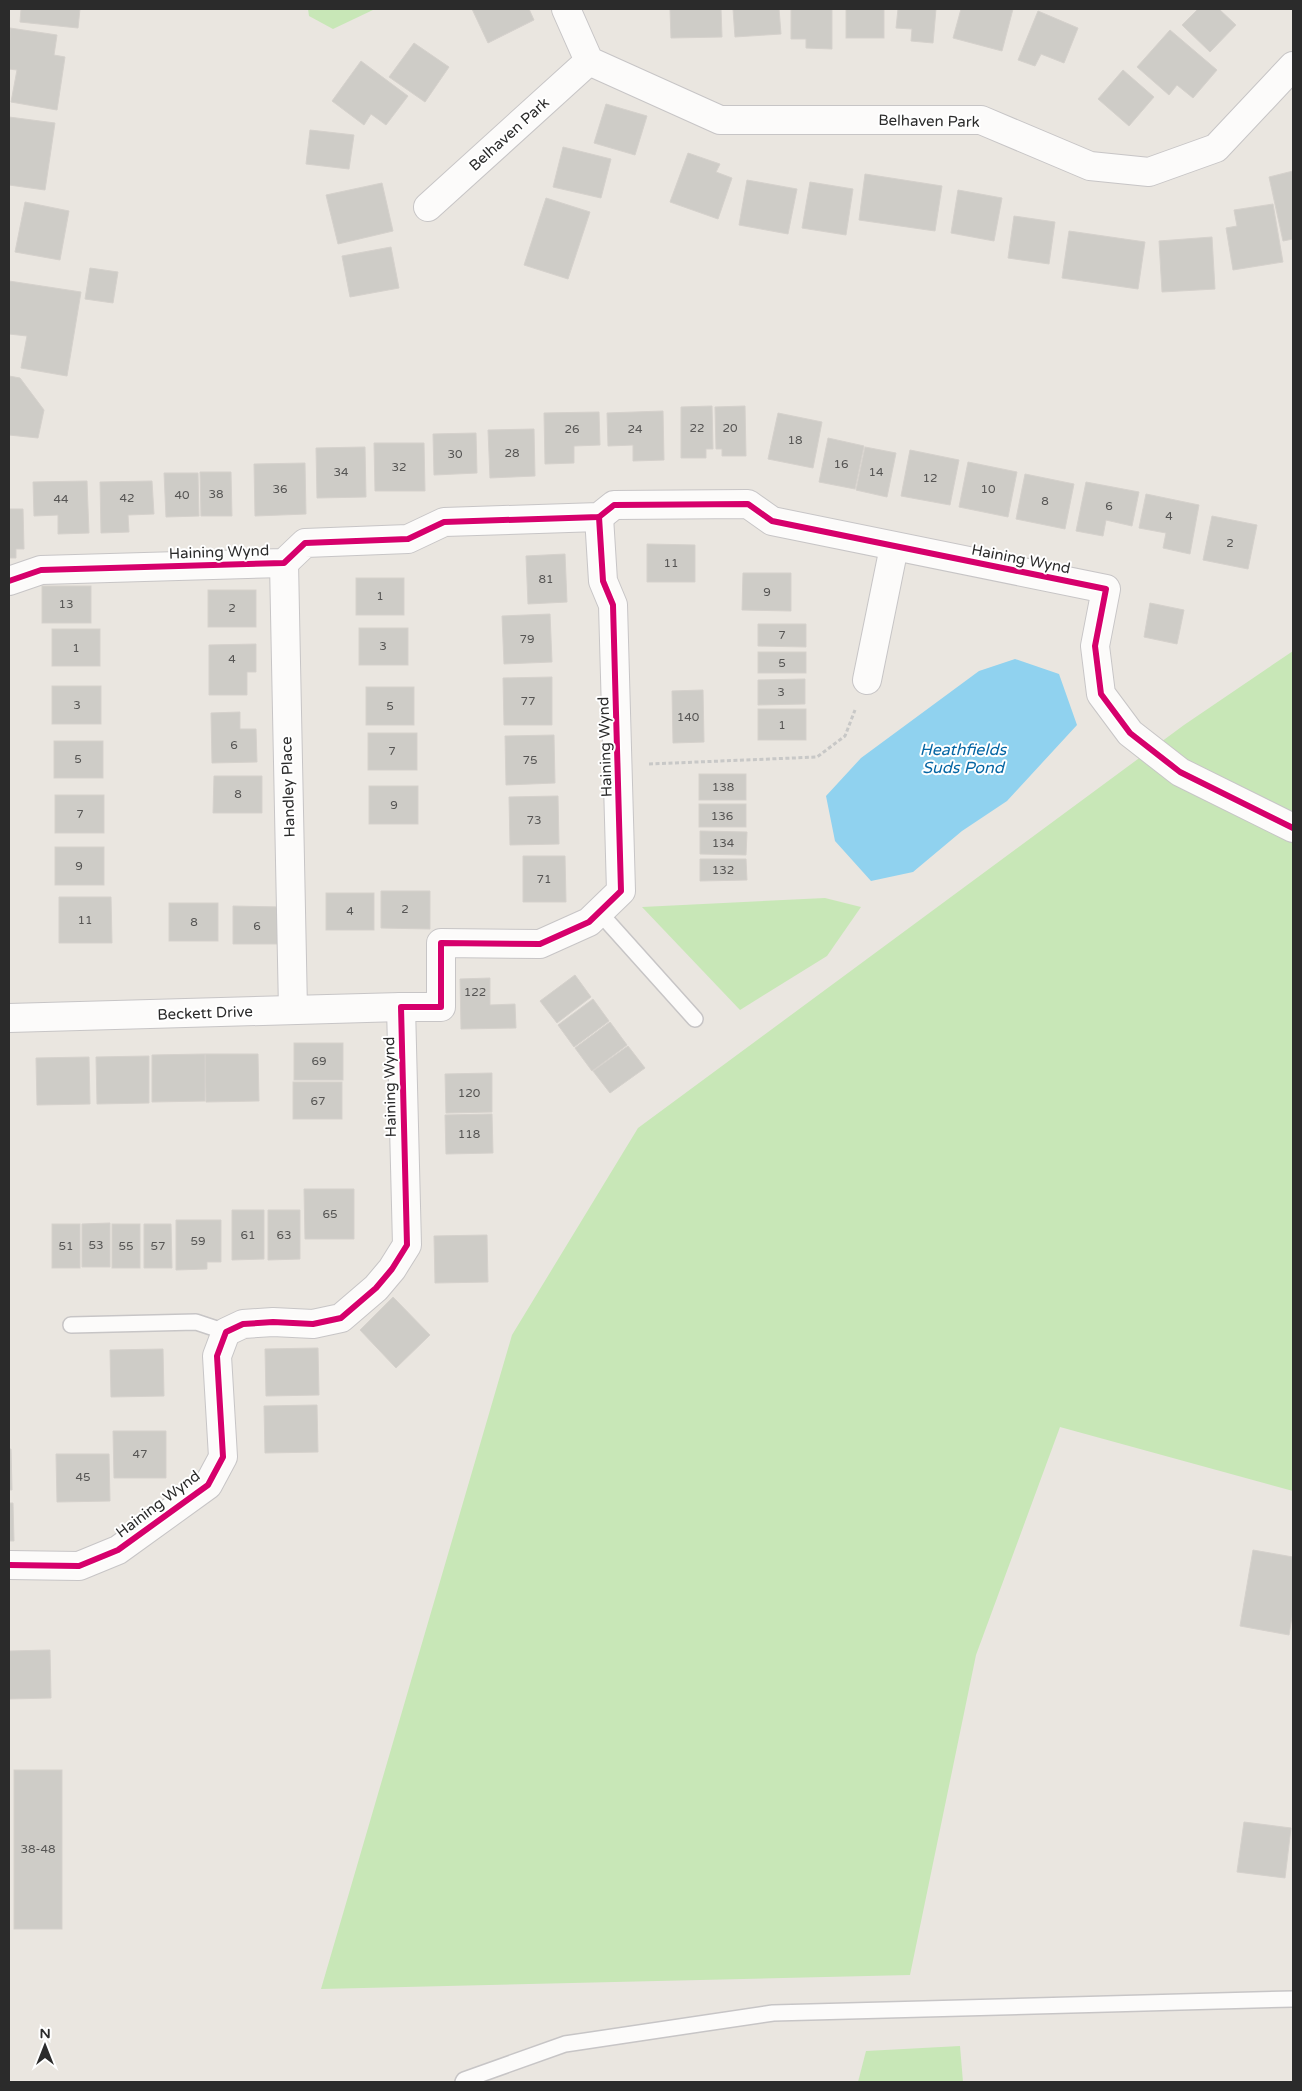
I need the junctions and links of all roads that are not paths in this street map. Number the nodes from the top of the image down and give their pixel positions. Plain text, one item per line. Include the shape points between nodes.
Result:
1 (566, 9) edge
2 (589, 61) junction
3 (1293, 66) edge
4 (428, 207) dead end
5 (599, 517) junction
6 (894, 547) junction
7 (284, 563) junction
8 (9, 581) edge
9 (867, 680) road end
10 (1293, 828) edge
11 (599, 912) junction
12 (401, 1007) junction
13 (293, 1010) junction
14 (9, 1018) edge
15 (695, 1019) dead end
16 (72, 1325) dead end
17 (226, 1332) junction
18 (9, 1565) edge
19 (1293, 1999) edge
20 (463, 2082) edge

1 - 2 street
2 - 3 street, Belhaven Park via 720,120 981,120 1090,166 1149,172 1216,148
2 - 4 street, Belhaven Park
5 - 6 street, Haining Wynd via 614,505 748,504 772,521
5 - 7 street, Haining Wynd via 444,522 408,539 305,543
5 - 11 street, Haining Wynd via 603,581 614,605 621,891
6 - 9 street
6 - 10 street, Haining Wynd via 1106,589 1095,646 1100,694 1130,733 1180,772
7 - 8 street, Haining Wynd via 41,570
7 - 13 street, Handley Place
11 - 12 street, Haining Wynd via 589,922 540,944 441,943 441,1007
11 - 15 lane
12 - 13 street, Beckett Drive
12 - 17 street, Haining Wynd via 407,1245 376,1288 341,1318 313,1324 243,1324
13 - 14 street, Beckett Drive
16 - 17 lane via 196,1322
17 - 18 street, Haining Wynd via 217,1356 223,1457 208,1485 118,1550 79,1566
19 - 20 lane via 773,2013 565,2044

